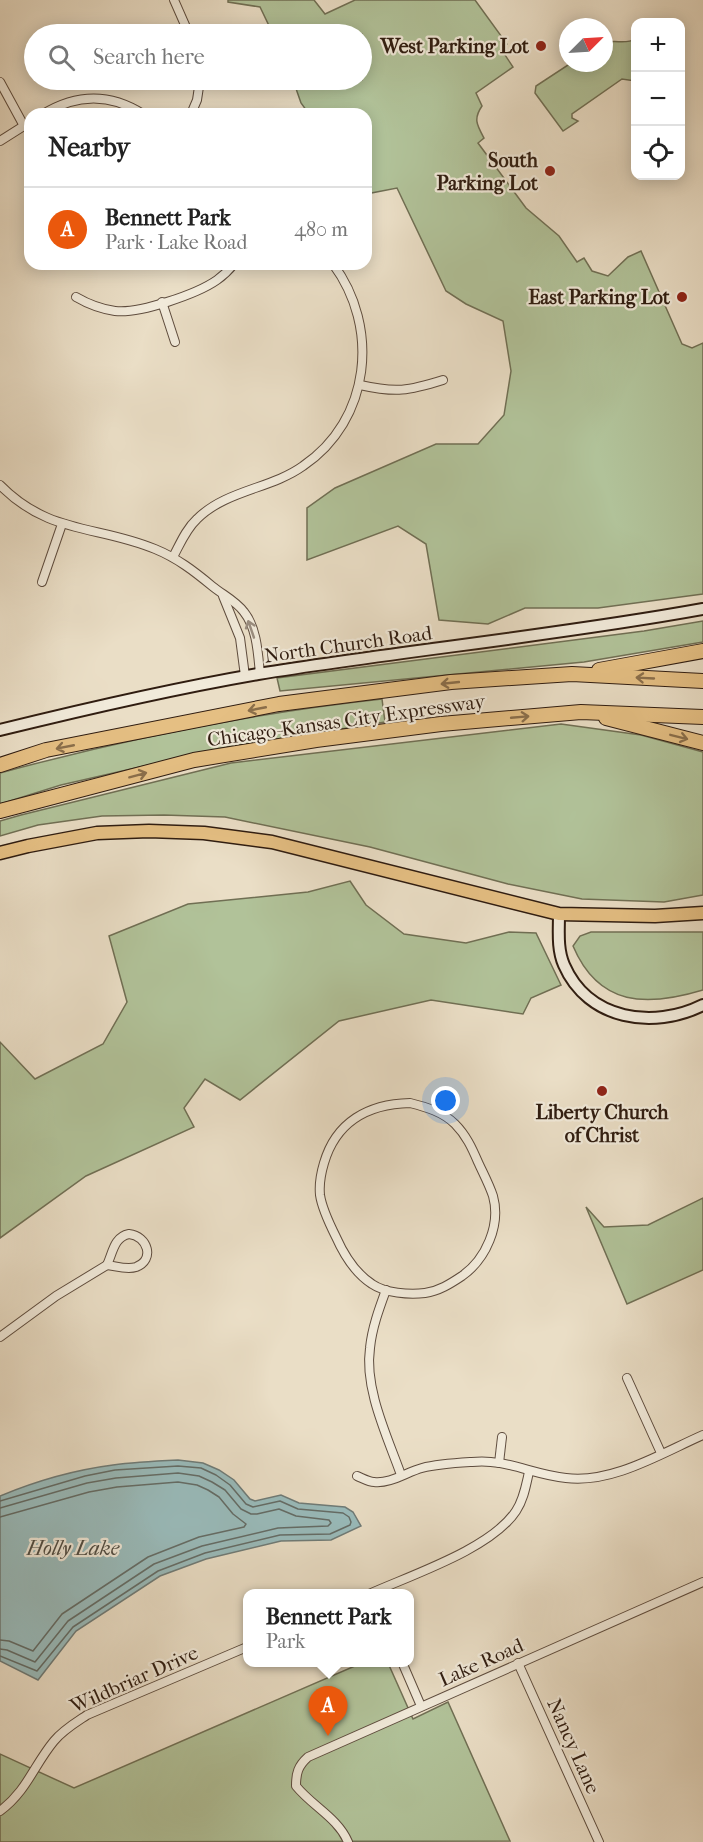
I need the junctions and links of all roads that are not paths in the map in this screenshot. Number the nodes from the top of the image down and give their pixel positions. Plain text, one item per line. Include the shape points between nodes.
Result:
1 (174, 0) edge
2 (185, 24) edge
3 (0, 82) edge
4 (198, 90) edge
5 (55, 108) edge
6 (131, 108) edge
7 (194, 108) edge
8 (24, 119) edge
9 (24, 126) edge
10 (0, 141) edge
11 (228, 270) edge
12 (337, 270) edge
13 (76, 297) dead end
14 (162, 302) junction
15 (175, 342) dead end
16 (444, 380) dead end
17 (360, 385) junction
18 (0, 485) edge
19 (62, 524) junction
20 (172, 557) junction
21 (42, 582) dead end
22 (222, 595) junction
23 (703, 609) edge
24 (703, 651) edge
25 (260, 674) junction
26 (572, 675) junction
27 (245, 676) junction
28 (703, 681) edge
29 (581, 712) junction
30 (703, 717) edge
31 (0, 730) edge
32 (703, 743) edge
33 (0, 765) edge
34 (0, 811) edge
35 (0, 854) edge
36 (703, 913) edge
37 (559, 914) junction
38 (703, 1005) edge
39 (107, 1265) junction
40 (386, 1290) junction
41 (0, 1337) edge
42 (627, 1378) dead end
43 (703, 1435) edge
44 (502, 1437) dead end
45 (660, 1453) junction
46 (499, 1463) junction
47 (530, 1472) junction
48 (401, 1475) junction
49 (357, 1476) dead end
50 (703, 1582) edge
51 (380, 1589) edge
52 (243, 1649) edge
53 (518, 1663) junction
54 (404, 1667) edge
55 (421, 1706) junction
56 (0, 1811) edge
57 (348, 1842) edge
58 (599, 1842) edge

1 - 2 street
3 - 8 street
4 - 7 street
5 - 6 street via 92,97
9 - 10 street
11 - 14 street via 205,287
12 - 17 street via 350,290 360,320 364,351
13 - 14 street via 116,311
14 - 15 street
16 - 17 street via 398,391
17 - 20 street via 340,430 317,455 291,474 206,510
18 - 19 street via 32,510
19 - 20 street via 135,542
19 - 21 street
20 - 22 street
25 -> 22 street via 252,626 245,613
22 - 27 street via 240,638
23 - 25 main road, North Church Road
24 - 26 highway
25 - 27 main road, North Church Road
28 -> 26 highway, Chicago-Kansas City Expressway
26 -> 33 highway, Chicago-Kansas City Expressway via 451,682 279,704 46,750
27 - 31 main road, North Church Road via 117,701
29 - 30 highway, Chicago-Kansas City Expressway
29 -> 32 highway
34 -> 29 highway, Chicago-Kansas City Expressway via 194,760 304,741
35 - 37 main road via 97,833 204,833 272,842
36 - 37 main road
37 - 38 main road via 563,963 579,990 594,1002 629,1018 666,1018
39 - 39 street via 140,1265 147,1251 144,1241 135,1234 123,1235 115,1243
39 - 41 street
40 - 40 street via 423,1293 448,1285 469,1271 485,1251 495,1211 489,1186 464,1135 446,1117 410,1103 370,1111 346,1124 328,1149 321,1171 320,1195 343,1253 372,1284
40 - 48 street via 369,1351 372,1389
42 - 45 street
43 - 45 street
44 - 46 street
45 - 47 street via 594,1478
46 - 47 street
46 - 48 street via 475,1461
47 - 51 street via 515,1512 493,1534 464,1553
48 - 49 street via 374,1482
50 - 53 street, Lake Road
52 - 56 street, Wildbriar Drive via 87,1715 70,1726 48,1749 20,1794
53 - 55 street, Lake Road
53 - 58 street, Nancy Lane
54 - 55 street
55 - 57 street, Lake Road via 322,1750 300,1764 296,1786 344,1831

